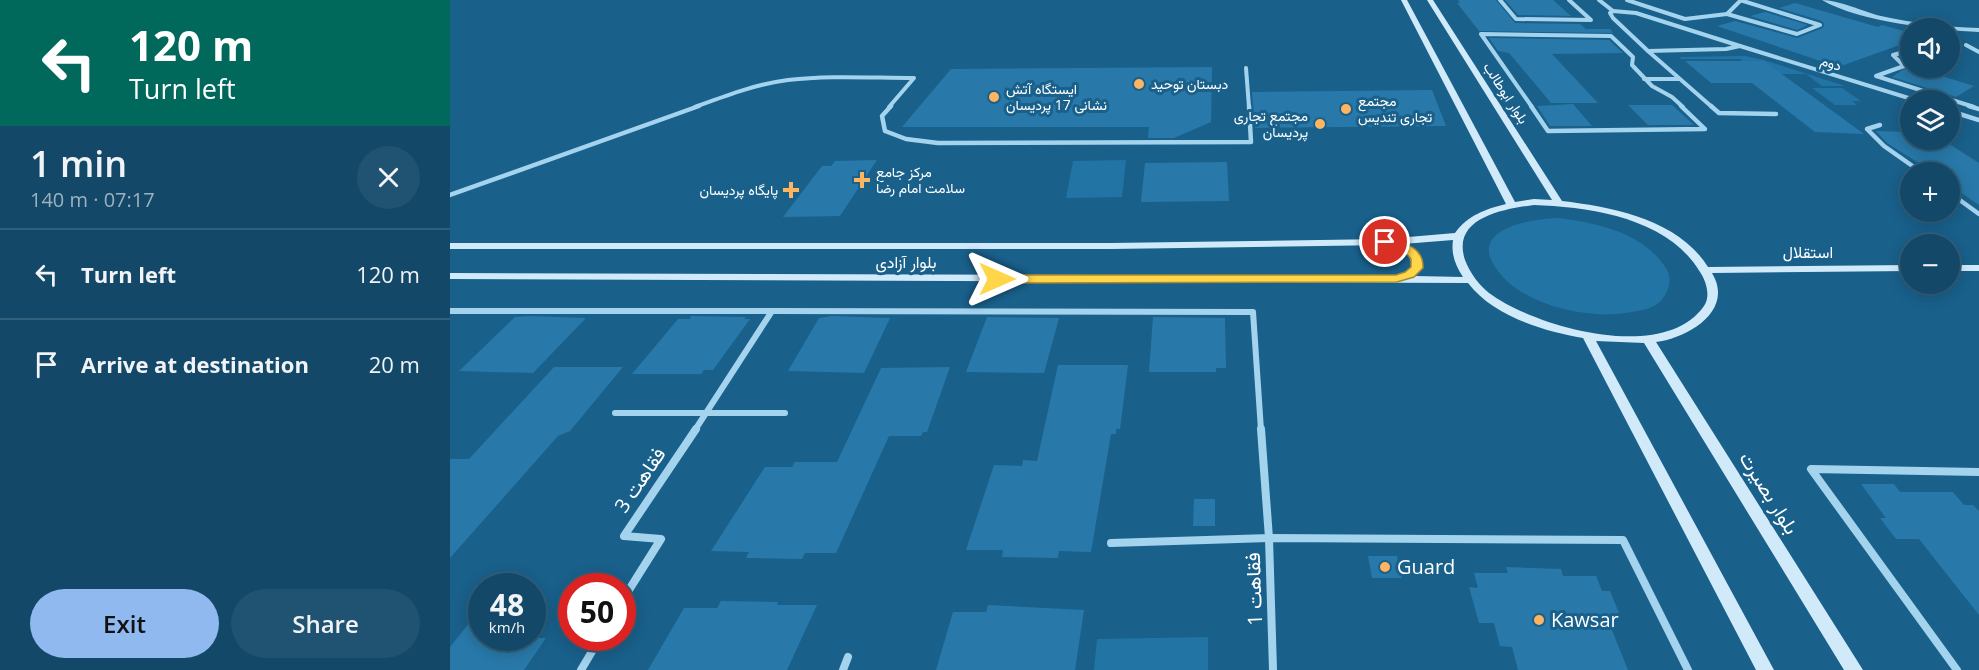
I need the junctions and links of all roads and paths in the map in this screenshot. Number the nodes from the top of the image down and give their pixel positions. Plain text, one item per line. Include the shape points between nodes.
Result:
1 (1404, 0) edge
2 (1430, 0) edge
3 (1500, 0) edge
4 (1569, 0) edge
5 (1599, 0) edge
6 (1627, 0) edge
7 (1740, 0) edge
8 (1825, 0) edge
9 (1613, 11) junction
10 (1727, 14) junction
11 (1979, 30) edge
12 (1740, 45) junction
13 (1966, 45) dead end
14 (1648, 51) junction
15 (1979, 52) edge
16 (1900, 53) edge
17 (1900, 62) edge
18 (1900, 67) edge
19 (1246, 68) dead end
20 (1644, 79) junction
21 (1679, 79) junction
22 (1900, 95) edge
23 (1979, 109) edge
24 (1776, 114) dead end
25 (1960, 114) edge
26 (1979, 120) edge
27 (1880, 125) dead end
28 (1907, 162) edge
29 (450, 195) edge
30 (1960, 200) edge
31 (1558, 202) junction
32 (1511, 204) junction
33 (1979, 214) edge
34 (1458, 236) junction
35 (1385, 242) junction
36 (450, 246) edge
37 (1900, 268) edge
38 (1960, 268) edge
39 (1979, 268) edge
40 (1706, 270) junction
41 (450, 276) edge
42 (1397, 279) junction
43 (1470, 280) junction
44 (450, 311) edge
45 (772, 311) junction
46 (1588, 337) junction
47 (1648, 339) junction
48 (615, 413) dead end
49 (707, 413) junction
50 (785, 413) dead end
51 (1979, 472) edge
52 (1269, 538) junction
53 (1111, 543) dead end
54 (636, 579) edge
55 (592, 651) edge
56 (848, 657) dead end
57 (581, 670) edge
58 (843, 670) edge
59 (1273, 670) edge
60 (1688, 670) edge
61 (1765, 670) edge
62 (1854, 670) edge
63 (1958, 670) edge

1 - 32 main road
2 - 31 main road, بلوار ابوطالب
3 - 4 street via 1516,19 1591,20
5 - 9 street
6 - 10 street via 1685,19
7 - 10 street
7 - 10 street via 1820,25 1797,34
8 - 11 street via 1843,8 1901,20
9 - 12 street, دوم via 1636,13
9 - 14 street via 1613,18
12 - 14 street via 1726,49
12 - 22 street, دوم
13 - 15 street
14 - 21 street
16 - 17 street via 1893,55
18 - 23 street via 1876,76
19 - 29 street via 1251,141 939,143 906,139 885,131 882,116 914,78 820,77 740,91
20 - 20 street via 1632,65 1633,57 1611,36 1481,34 1548,131 1705,129 1672,97
20 - 21 street
21 - 24 street via 1719,113
25 - 26 street
27 - 28 street via 1867,129
30 - 33 street
31 - 32 main road
31 - 40 main road via 1629,217 1660,231 1687,249
32 - 34 main road via 1469,221
34 - 35 main road, بلوار آزادی
34 - 43 main road via 1457,257
35 - 36 main road, بلوار آزادی
35 - 42 main road via 1412,251 1418,259 1417,268 1410,275
37 - 40 main road, استقلال
38 - 39 main road
40 - 47 main road via 1713,288 1711,305 1699,321 1678,332
41 - 42 main road, بلوار آزادی
42 - 43 main road, بلوار آزادی
43 - 46 main road via 1517,315
44 - 45 street
45 - 49 street
45 - 52 street via 1253,312
46 - 47 main road
46 - 61 main road
47 - 62 main road, بلوار بصیرت
48 - 49 street
49 - 50 street
49 - 54 street, فقاهت 3 via 624,536 661,539
51 - 63 street via 1811,469
52 - 53 street
52 - 59 street, فقاهت 1
52 - 60 street, فقاهت 1 via 1623,540
55 - 57 street
56 - 58 street

